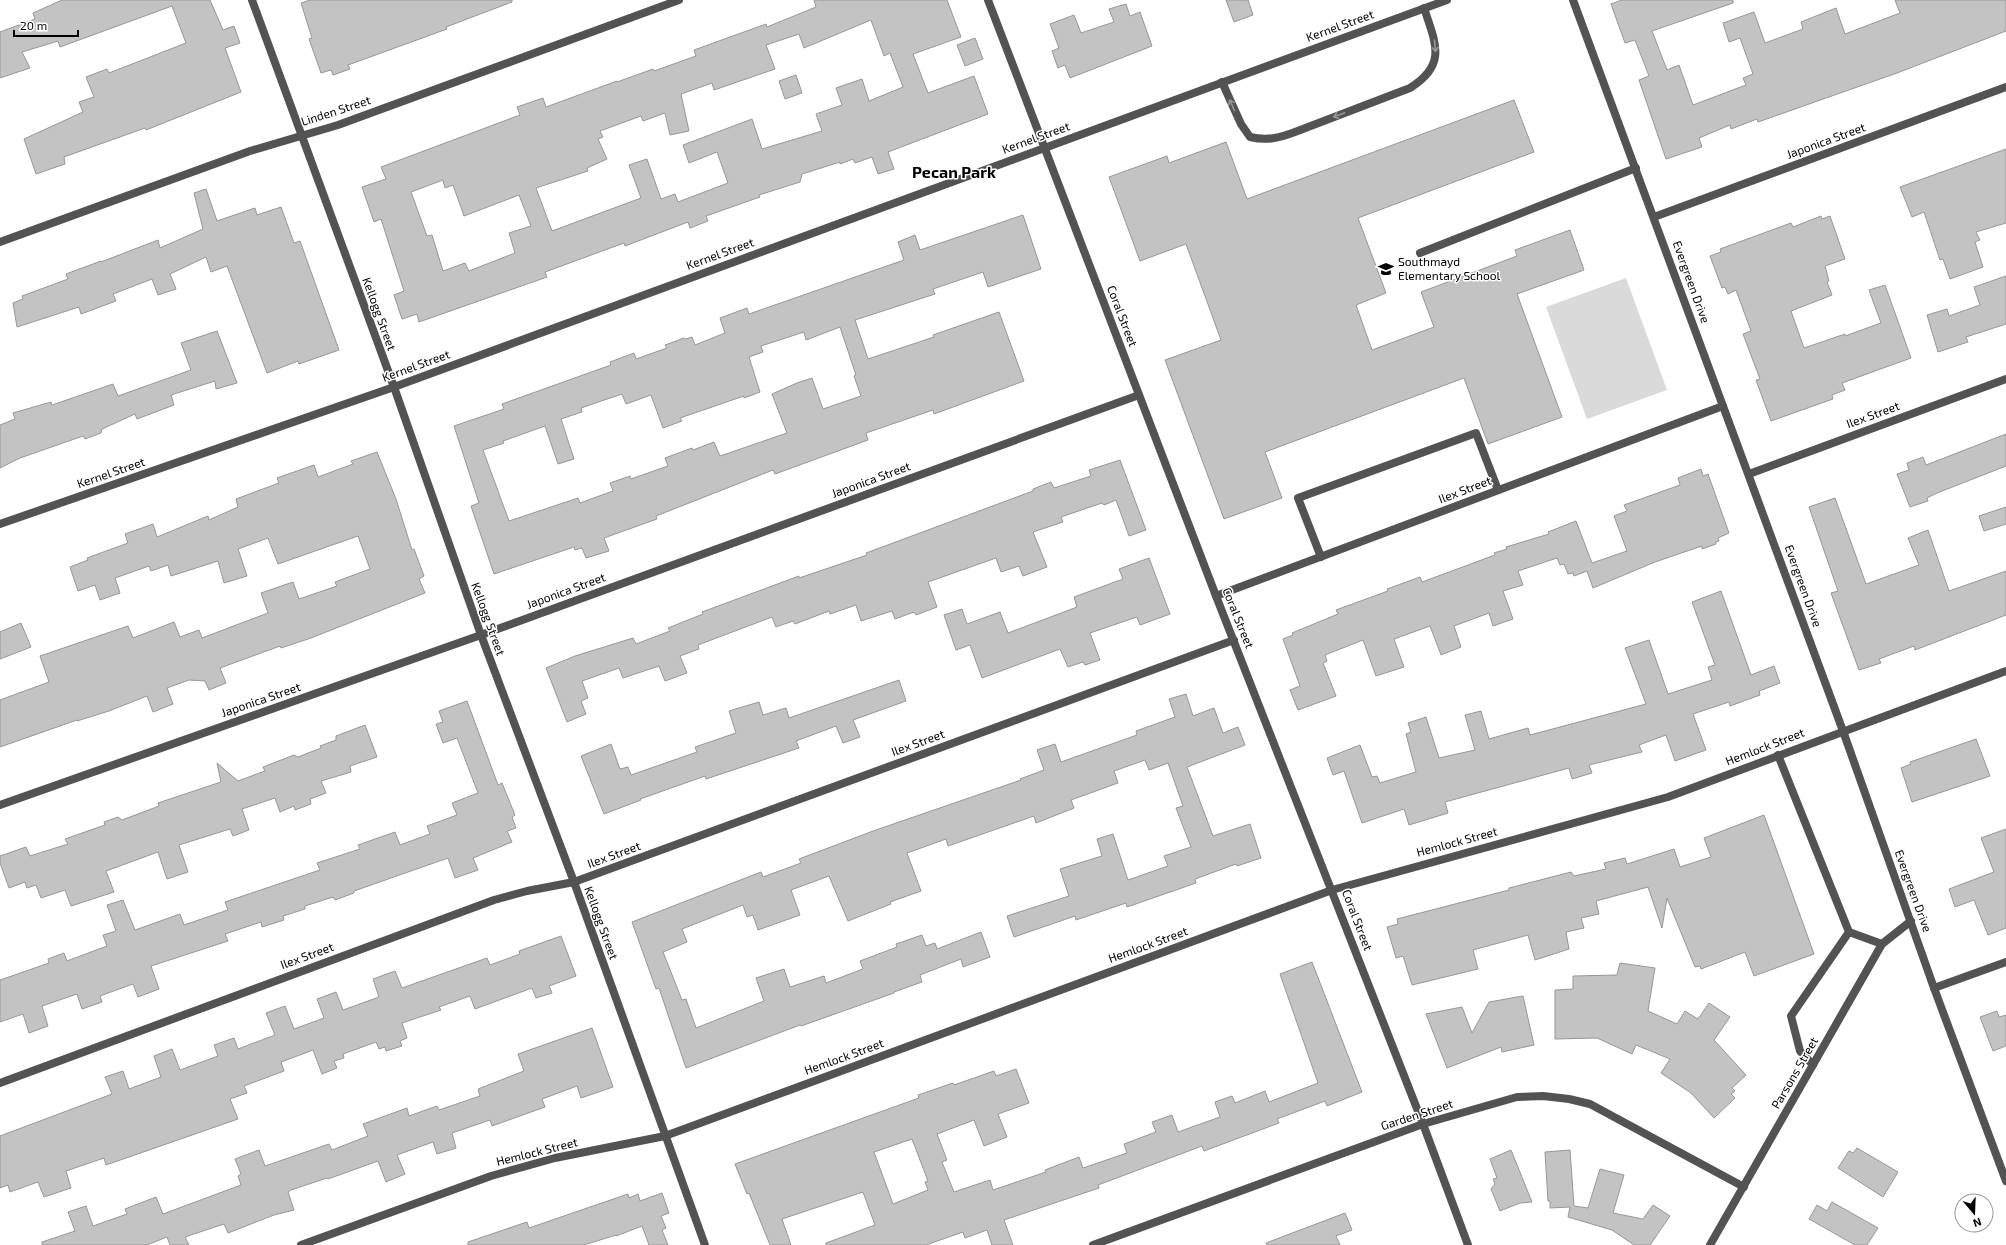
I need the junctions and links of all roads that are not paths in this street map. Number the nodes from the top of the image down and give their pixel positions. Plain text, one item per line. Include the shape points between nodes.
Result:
1 (252, 0) edge
2 (679, 0) edge
3 (988, 0) edge
4 (1447, 0) edge
5 (1573, 0) edge
6 (1424, 8) junction
7 (1222, 82) junction
8 (2006, 87) edge
9 (301, 136) junction
10 (1044, 148) junction
11 (1636, 168) junction
12 (1654, 217) junction
13 (0, 242) edge
14 (1420, 253) dead end
15 (2006, 379) edge
16 (394, 387) junction
17 (1139, 395) junction
18 (1723, 406) junction
19 (1749, 474) junction
20 (1498, 490) junction
21 (0, 524) edge
22 (1321, 556) junction
23 (1216, 596) junction
24 (481, 635) junction
25 (1234, 640) junction
26 (2006, 671) edge
27 (1843, 731) junction
28 (1778, 755) junction
29 (0, 805) edge
30 (574, 882) junction
31 (1332, 890) junction
32 (1911, 921) junction
33 (1849, 932) junction
34 (1882, 944) junction
35 (2006, 962) edge
36 (1934, 988) junction
37 (1813, 1066) junction
38 (0, 1083) edge
39 (1423, 1124) junction
40 (665, 1136) junction
41 (2006, 1181) edge
42 (1744, 1187) junction
43 (301, 1245) edge
44 (705, 1245) edge
45 (1093, 1245) edge
46 (1468, 1245) edge
47 (1710, 1245) edge

1 - 9 street, Kellogg Street
2 - 9 street, Linden Street via 338,125
3 - 10 street, Coral Street
4 - 6 street, Kernel Street
5 - 11 street, Evergreen Drive
6 - 7 street, Kernel Street
6 -> 7 street via 1436,50 1434,66 1425,79 1410,88 1276,139 1250,136 1241,124
7 - 10 street, Kernel Street
8 - 12 street, Japonica Street
9 - 13 street, Linden Street via 243,154
9 - 16 street, Kellogg Street
10 - 16 street, Kernel Street
10 - 17 street, Coral Street
11 - 12 street, Evergreen Drive
11 - 14 street
12 - 18 street, Evergreen Drive
15 - 19 street, Ilex Street
16 - 21 street, Kernel Street
16 - 24 street, Kellogg Street
17 - 23 street, Coral Street
17 - 24 street, Japonica Street
18 - 19 street, Evergreen Drive
18 - 20 street, Ilex Street
19 - 27 street, Evergreen Drive
20 - 22 street, Ilex Street
20 - 22 street via 1476,433 1298,498
22 - 23 street, Ilex Street
23 - 25 street, Coral Street
24 - 29 street, Japonica Street
24 - 30 street, Kellogg Street
25 - 30 street, Ilex Street
25 - 31 street, Coral Street
26 - 27 street, Hemlock Street
27 - 28 street, Hemlock Street
27 - 32 street, Evergreen Drive
28 - 31 street, Hemlock Street via 1668,797
28 - 33 street
30 - 38 street, Ilex Street via 527,890 494,900
30 - 40 street, Kellogg Street
31 - 39 street, Coral Street
31 - 40 street, Hemlock Street
32 - 34 street, Parsons Street
32 - 36 street, Evergreen Drive
33 - 34 street
33 - 37 street via 1791,1016 1800,1051
34 - 37 street, Parsons Street
35 - 36 street
36 - 41 street, Evergreen Drive
37 - 42 street, Parsons Street
39 - 42 street, Garden Street via 1517,1097 1569,1099 1590,1104
39 - 45 street, Garden Street
39 - 46 street, Coral Street
40 - 43 street, Hemlock Street via 555,1158 491,1176
40 - 44 street, Kellogg Street
42 - 47 street, Parsons Street

